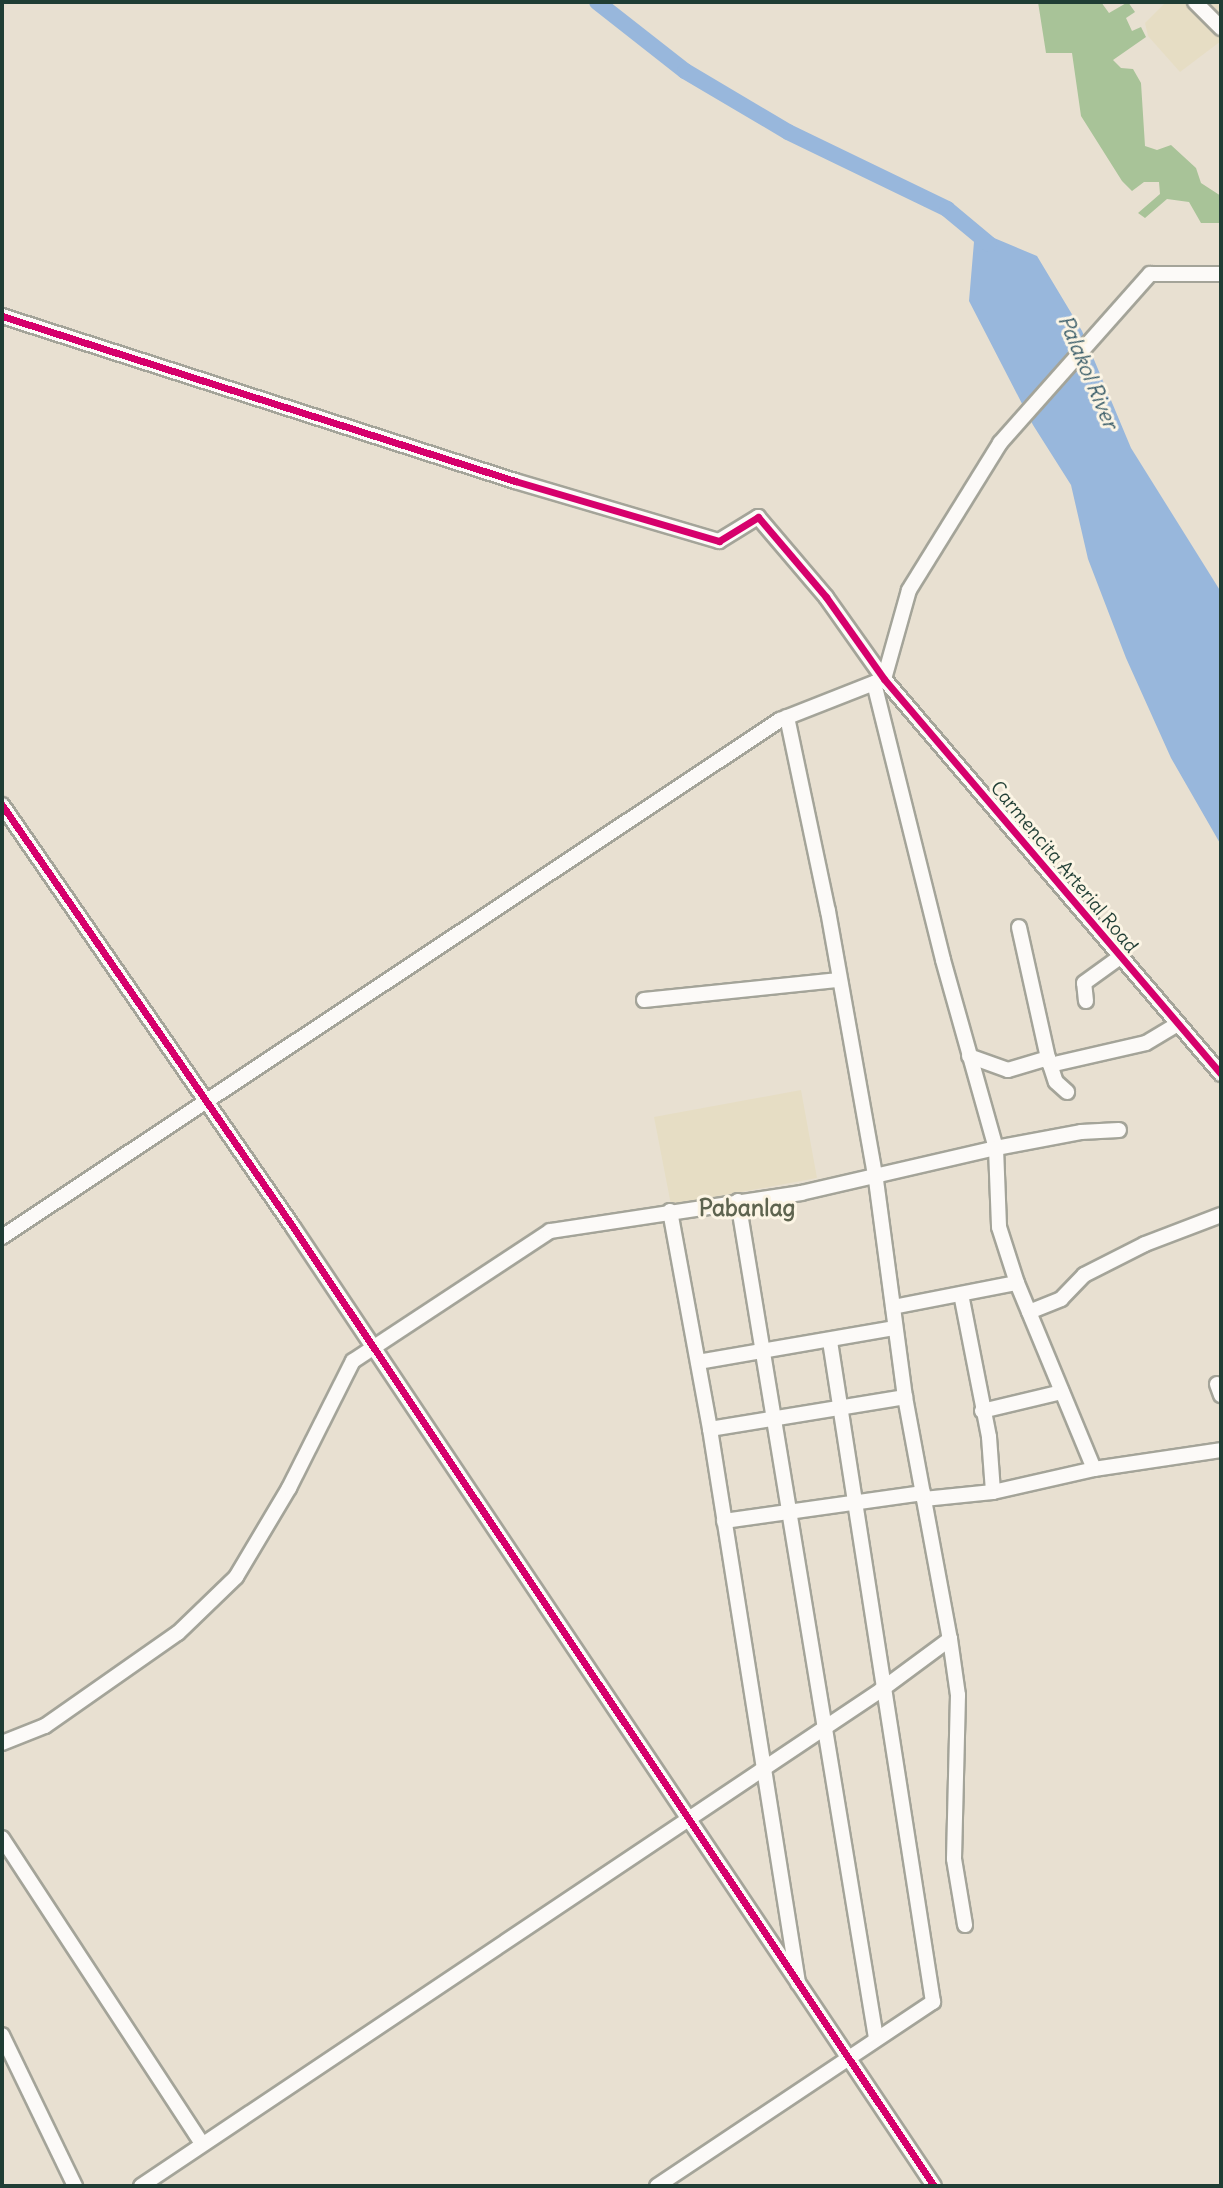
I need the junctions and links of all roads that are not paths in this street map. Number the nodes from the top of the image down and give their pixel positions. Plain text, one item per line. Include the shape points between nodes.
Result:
1 (1195, 2) edge
2 (1221, 28) edge
3 (1221, 274) edge
4 (2, 316) edge
5 (879, 681) junction
6 (787, 717) junction
7 (2, 805) edge
8 (1018, 927) dead end
9 (1120, 957) junction
10 (839, 980) junction
11 (644, 1000) dead end
12 (1086, 1001) dead end
13 (1178, 1024) junction
14 (969, 1056) junction
15 (1049, 1061) junction
16 (1221, 1074) edge
17 (1066, 1092) dead end
18 (207, 1105) junction
19 (1119, 1130) dead end
20 (996, 1148) junction
21 (874, 1173) junction
22 (738, 1200) junction
23 (670, 1211) junction
24 (1221, 1214) edge
25 (2, 1237) edge
26 (1017, 1283) junction
27 (961, 1294) junction
28 (893, 1307) junction
29 (1029, 1312) junction
30 (895, 1328) junction
31 (830, 1341) junction
32 (373, 1348) junction
33 (762, 1351) junction
34 (698, 1362) junction
35 (1062, 1392) junction
36 (905, 1397) junction
37 (840, 1407) junction
38 (982, 1411) junction
39 (773, 1418) junction
40 (710, 1429) junction
41 (1221, 1450) edge
42 (1094, 1469) junction
43 (993, 1492) junction
44 (924, 1496) junction
45 (854, 1504) junction
46 (788, 1511) junction
47 (724, 1521) junction
48 (950, 1639) junction
49 (881, 1690) junction
50 (824, 1728) junction
51 (2, 1743) edge
52 (761, 1769) junction
53 (687, 1817) junction
54 (2, 1838) edge
55 (965, 1925) dead end
56 (799, 1985) junction
57 (2, 2035) edge
58 (876, 2038) junction
59 (848, 2058) junction
60 (202, 2144) junction
61 (75, 2186) edge
62 (141, 2186) edge
63 (657, 2186) edge
64 (934, 2186) edge

1 - 2 street
3 - 5 street via 1155,275 992,458 909,590
4 - 5 street, Carmencita Arterial Road via 515,481 719,541 758,517 826,597
5 - 6 street
5 - 9 street, Carmencita Arterial Road
5 - 14 street
6 - 10 street
6 - 18 street
7 - 18 street
8 - 15 street
9 - 12 street via 1084,983
9 - 13 street, Carmencita Arterial Road
10 - 11 street
10 - 21 street
13 - 15 street via 1146,1042
13 - 16 street, Carmencita Arterial Road
14 - 15 street via 1008,1070
14 - 20 street
15 - 17 street via 1056,1082
18 - 25 street
18 - 32 street
19 - 20 street via 1081,1132
20 - 21 street
20 - 26 street via 999,1227
21 - 22 street via 801,1193
21 - 28 street
22 - 23 street
22 - 33 street
23 - 32 street via 550,1231
23 - 34 street
24 - 29 street via 1145,1244 1084,1275 1061,1300
26 - 27 street
26 - 29 street
27 - 28 street
27 - 38 street
28 - 30 street
29 - 35 street
30 - 31 street
30 - 36 street
31 - 33 street
31 - 37 street
32 - 51 street via 353,1361 289,1488 236,1577 168,1640 45,1726
32 - 53 street
33 - 34 street
33 - 39 street
34 - 40 street
35 - 38 street
35 - 42 street
36 - 37 street
36 - 44 street
37 - 39 street
37 - 45 street
38 - 43 street
39 - 40 street
39 - 46 street
40 - 47 street
41 - 42 street
42 - 43 street
43 - 44 street
44 - 45 street
44 - 48 street
45 - 46 street
45 - 49 street
46 - 47 street
46 - 50 street
47 - 52 street
48 - 49 street
48 - 55 street via 958,1695 954,1859
49 - 50 street
49 - 58 street via 933,2002
50 - 52 street
50 - 58 street
52 - 53 street
52 - 56 street
53 - 56 street
53 - 60 street
54 - 60 street
56 - 59 street
57 - 61 street
58 - 59 street
59 - 63 street
59 - 64 street
60 - 62 street

